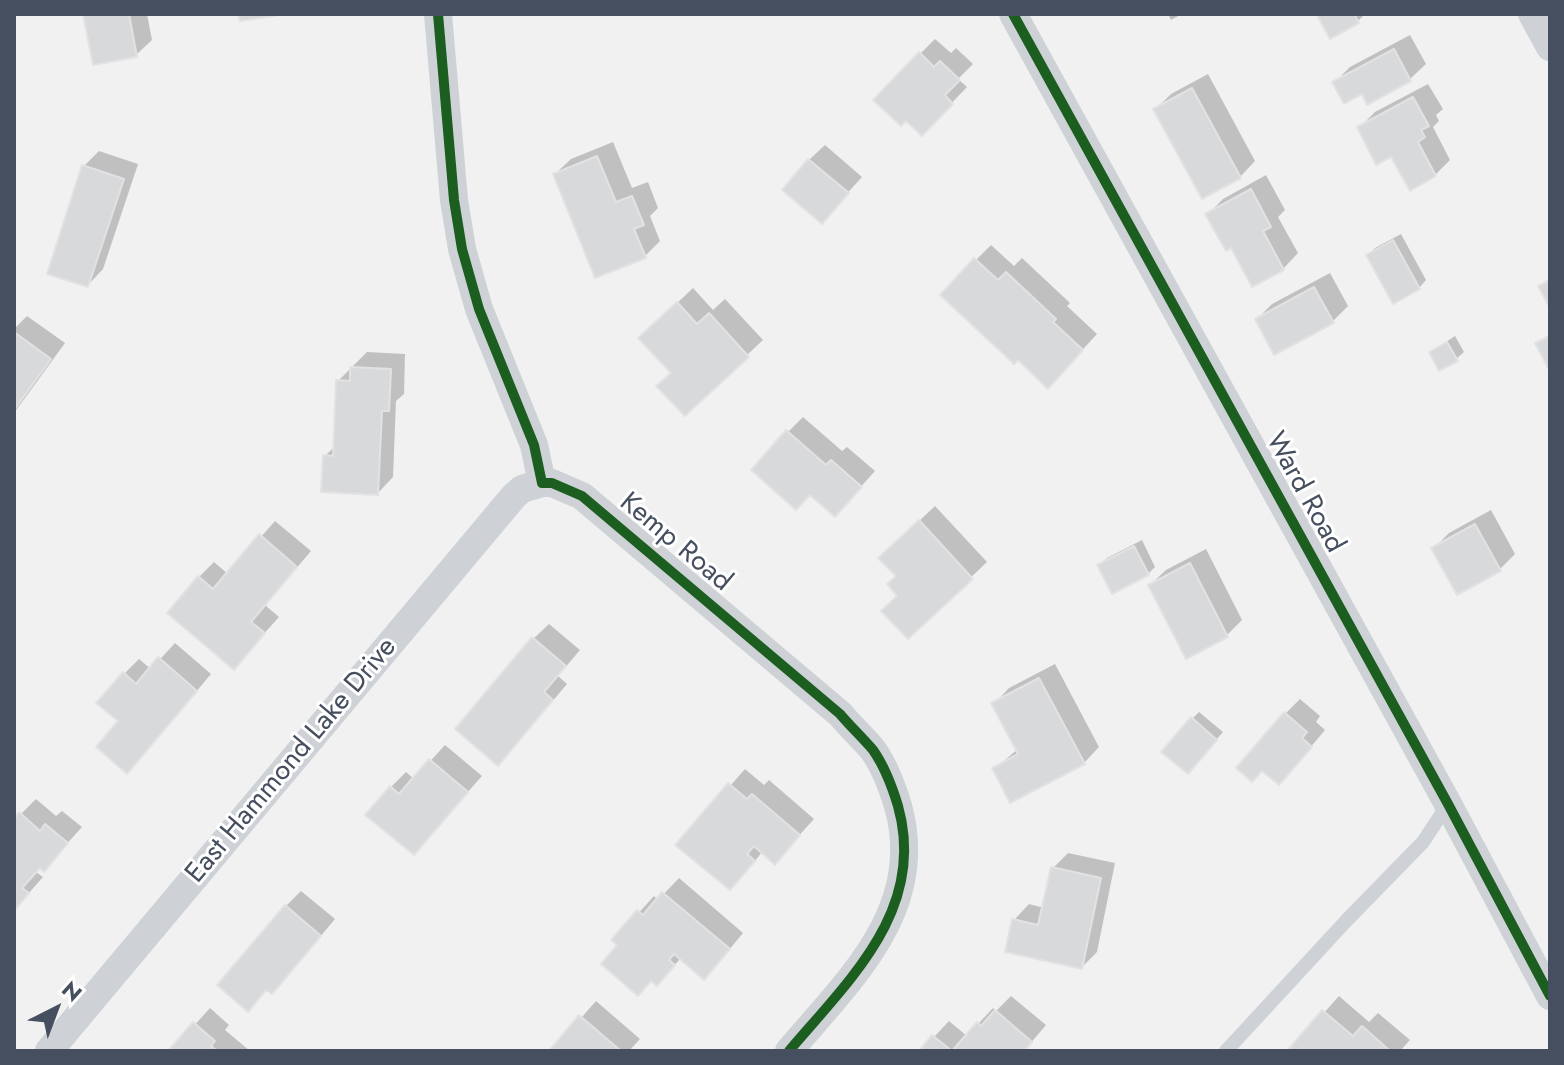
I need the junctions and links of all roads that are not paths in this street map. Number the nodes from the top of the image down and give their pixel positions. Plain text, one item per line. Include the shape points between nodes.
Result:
1 (438, 14) edge
2 (1013, 14) edge
3 (1532, 14) edge
4 (1550, 47) edge
5 (542, 483) junction
6 (1448, 804) junction
7 (1550, 996) edge
8 (49, 1051) edge
9 (789, 1051) edge
10 (1226, 1051) edge

1 - 5 street via 462,249 479,309 534,445
2 - 6 street, Ward Road
3 - 4 street
5 - 8 street, East Hammond Lake Drive via 514,496
5 - 9 street, Kemp Road via 582,496 840,714 891,781 905,863 897,902 868,955
6 - 7 street, Ward Road
6 - 10 lane via 1423,842

